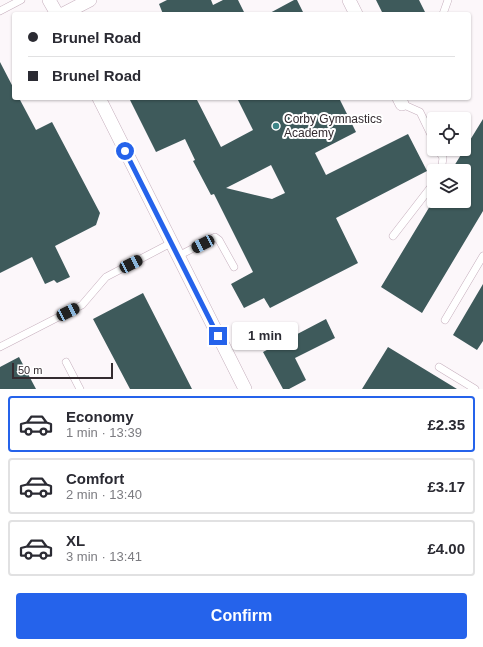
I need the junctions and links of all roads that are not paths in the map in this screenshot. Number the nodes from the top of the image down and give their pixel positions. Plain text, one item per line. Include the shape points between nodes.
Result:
1 (22, 0) edge
2 (49, 0) edge
3 (90, 0) edge
4 (349, 0) edge
5 (448, 0) edge
6 (0, 11) edge
7 (56, 12) edge
8 (67, 12) edge
9 (355, 12) edge
10 (444, 12) edge
11 (100, 100) edge
12 (400, 101) edge
13 (427, 126) edge
14 (427, 193) edge
15 (393, 236) dead end
16 (171, 243) junction
17 (178, 256) junction
18 (483, 256) edge
19 (234, 268) dead end
20 (445, 320) dead end
21 (0, 347) edge
22 (66, 362) dead end
23 (439, 366) dead end
24 (80, 389) edge
25 (246, 389) edge
26 (475, 389) edge

1 - 6 lane
2 - 7 street
3 - 8 street
4 - 9 street
5 - 10 lane
11 - 16 street
12 - 13 lane via 420,112
14 - 15 lane
16 - 17 street
16 - 21 lane via 106,277 82,305
17 - 19 lane via 215,237
17 - 25 street
18 - 20 lane
22 - 24 lane
23 - 26 lane

